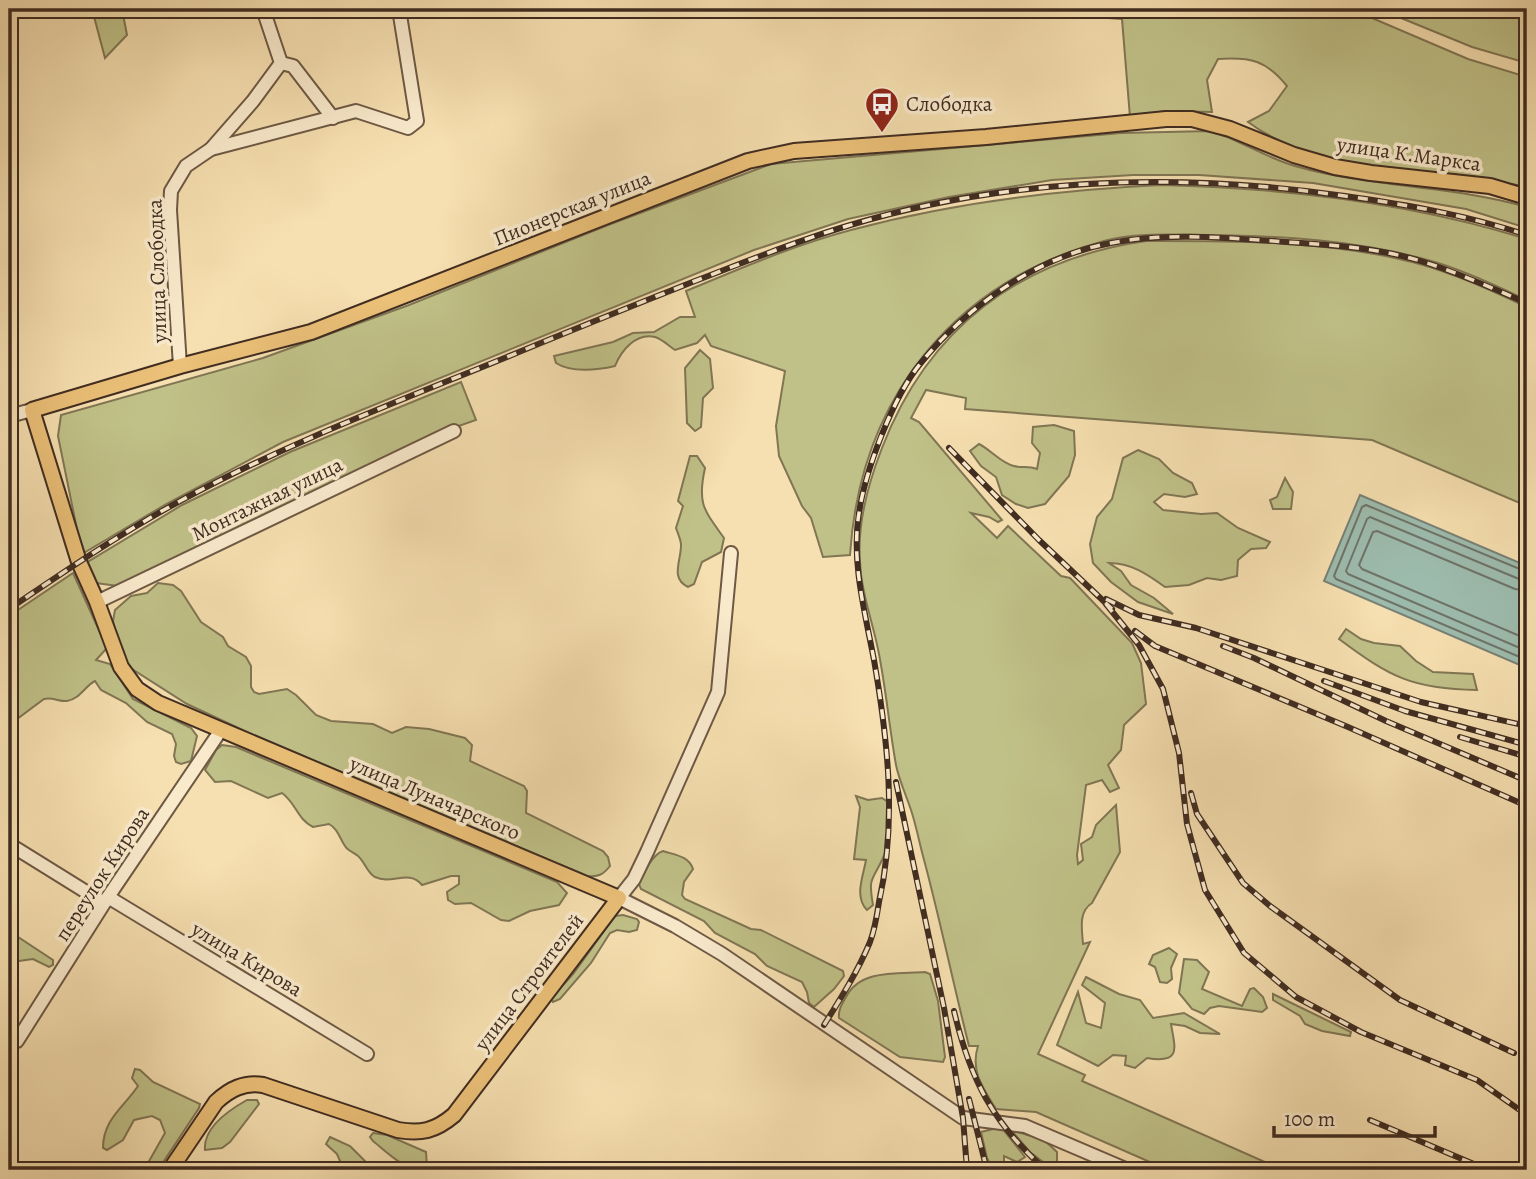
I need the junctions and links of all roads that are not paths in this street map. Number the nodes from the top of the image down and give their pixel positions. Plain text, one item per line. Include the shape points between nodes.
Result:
1 (263, 9) edge
2 (399, 9) edge
3 (281, 63) junction
4 (333, 118) junction
5 (1166, 119) joint
6 (211, 149) junction
7 (1527, 197) edge
8 (180, 366) junction
9 (32, 410) junction
10 (9, 416) edge
11 (454, 431) dead end
12 (732, 553) dead end
13 (97, 603) junction
14 (221, 730) junction
15 (9, 844) edge
16 (618, 898) junction
17 (106, 900) junction
18 (17, 1041) dead end
19 (367, 1054) dead end
20 (170, 1170) edge
21 (1128, 1170) edge

1 - 3 street
2 - 4 street, улица Слободка via 417,121 408,128 356,111
3 - 4 street via 293,66
3 - 6 street, улица Слободка
4 - 6 street, улица Слободка
5 - 7 main road, улица К.Маркса via 1192,119 1230,129 1335,167 1490,186
5 - 8 main road, Пионерская улица via 794,151 748,161 311,332
6 - 8 street, улица Слободка via 186,166 171,191
8 - 9 main road, Пионерская улица
9 - 10 street, Пионерская улица
9 - 13 main road, улица Луначарского via 79,562
11 - 13 street, Монтажная улица
12 - 16 street, улица Строителей via 718,692 638,870
13 - 14 main road, улица Луначарского via 121,667 137,689
14 - 16 main road, улица Луначарского
14 - 17 street, переулок Кирова
15 - 17 street, улица Кирова
16 - 20 main road, улица Строителей via 454,1115 436,1129 398,1129 263,1086 245,1085 216,1102
16 - 21 street, улица Луначарского via 722,954 963,1118 1025,1126
17 - 18 street, переулок Кирова
17 - 19 street, улица Кирова

